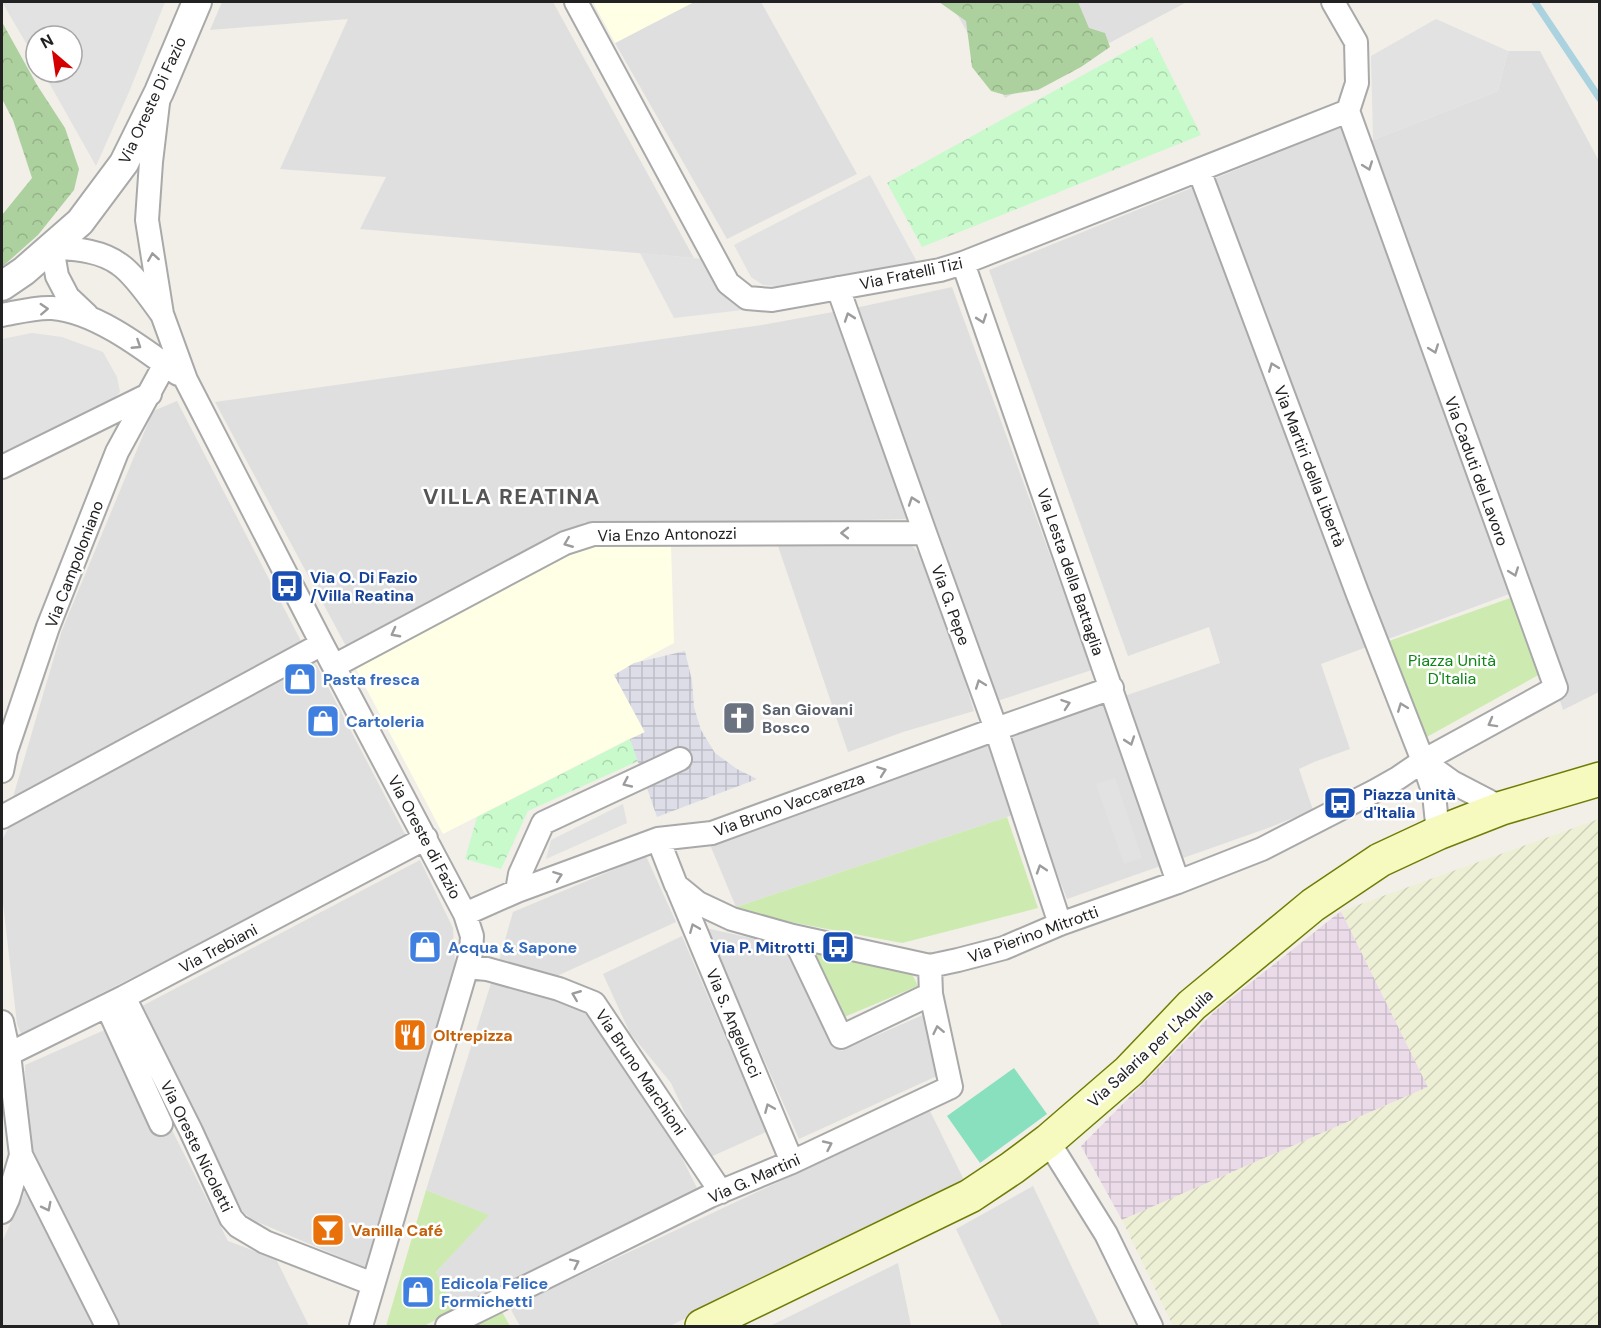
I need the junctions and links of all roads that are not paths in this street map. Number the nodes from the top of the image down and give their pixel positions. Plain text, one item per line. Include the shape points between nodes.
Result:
1 (197, 2) edge
2 (576, 2) edge
3 (1333, 2) edge
4 (159, 92) junction
5 (1348, 111) junction
6 (1199, 170) junction
7 (52, 247) junction
8 (963, 263) junction
9 (2, 286) edge
10 (838, 288) junction
11 (162, 314) junction
12 (2, 315) edge
13 (87, 315) junction
14 (165, 364) junction
15 (186, 380) junction
16 (150, 394) junction
17 (2, 467) edge
18 (925, 533) junction
19 (322, 644) junction
20 (334, 666) junction
21 (1112, 688) junction
22 (996, 729) junction
23 (3, 757) edge
24 (680, 759) dead end
25 (1423, 761) junction
26 (1599, 779) edge
27 (1502, 808) junction
28 (2, 817) edge
29 (1438, 833) junction
30 (426, 838) junction
31 (658, 839) junction
32 (1178, 882) junction
33 (676, 885) junction
34 (517, 891) junction
35 (465, 914) junction
36 (1060, 924) junction
37 (793, 936) junction
38 (930, 966) junction
39 (467, 967) junction
40 (931, 994) junction
41 (116, 1001) junction
42 (2, 1022) edge
43 (9, 1054) junction
44 (161, 1124) dead end
45 (1048, 1141) junction
46 (21, 1155) junction
47 (792, 1162) junction
48 (721, 1192) junction
49 (2, 1212) edge
50 (373, 1284) junction
51 (107, 1326) edge
52 (362, 1326) edge
53 (447, 1326) edge
54 (702, 1326) edge
55 (1151, 1326) edge

1 - 4 street, Via Oreste Di Fazio
2 - 10 street, Via Fratelli Tizi via 729,283 747,298 772,300
3 - 5 street via 1356,42 1357,83
4 - 7 street, Via Oreste Di Fazio via 124,163 80,222
11 -> 4 street via 147,220
5 - 6 street, Via Fratelli Tizi
5 -> 25 street, Via Caduti del Lavoro via 1556,688
6 - 8 street, Via Fratelli Tizi
25 -> 6 street, Via Martiri della Libertà
7 - 9 street, Via Oreste Di Fazio
7 - 11 street via 99,254 119,264
7 - 13 street via 57,276 68,297
8 - 10 street, Via Fratelli Tizi
8 -> 21 street, Via Lesta della Battaglia
18 -> 10 street, Via G. Pepe
11 - 15 street, Via Oreste di Fazio
12 -> 13 street via 52,308
13 -> 14 street
14 - 15 street
14 - 16 street, Via Campoloniano
15 - 19 street, Via Oreste di Fazio
16 - 17 street
16 - 23 street, Via Campoloniano via 117,452 48,627
18 -> 20 street, Via Enzo Antonozzi via 593,534 566,543
22 -> 18 street, Via G. Pepe
19 - 20 street, Via Oreste di Fazio
19 - 28 street
20 - 30 street, Via Oreste di Fazio
22 -> 21 street, Via Bruno Vaccarezza
21 -> 32 street, Via Lesta della Battaglia
31 -> 22 street, Via Bruno Vaccarezza via 712,833
36 -> 22 street, Via G. Pepe
24 -> 34 street via 543,823 520,873
25 - 27 street via 1452,782
25 - 29 street via 1434,794
25 - 32 street, Via Pierino Mitrotti via 1376,791 1262,849
26 - 27 main road, Via Salaria per L'Aquila
27 - 29 main road, Via Salaria per L'Aquila
29 - 45 main road, Via Salaria per L'Aquila via 1380,860 1313,905 1192,1005 1129,1071
30 - 35 street, Via Oreste di Fazio
30 - 41 street, Via Trebiani
31 - 33 street
34 -> 31 street, Via Bruno Vaccarezza
32 - 36 street, Via Pierino Mitrotti
33 - 37 street, Via Pierino Mitrotti via 698,903 732,919
47 -> 33 street, Via S. Angelucci
34 - 35 street, Via Bruno Vaccarezza
35 - 39 street, Via Oreste di Fazio via 472,936
36 - 38 street, Via Pierino Mitrotti via 1004,948
37 - 38 street, Via Pierino Mitrotti
37 - 40 street via 841,1037
38 - 40 street, Via G. Martini
48 -> 39 street, Via Bruno Marchioni via 594,1003 559,989
39 - 50 street, Via Oreste di Fazio
47 -> 40 street, Via G. Martini via 951,1088
41 - 43 street, Via Trebiani
41 - 44 street, Via Oreste Nicoletti
41 - 50 street, Via Oreste Nicoletti via 191,1131 238,1226 265,1242
42 - 43 street
43 - 46 street
45 - 54 main road, Via Salaria per L'Aquila via 970,1196
45 - 55 street via 1106,1234
46 - 49 street
46 -> 51 street
47 - 48 street, Via G. Martini
53 -> 48 street, Via G. Martini
50 - 52 street, Via Oreste di Fazio

